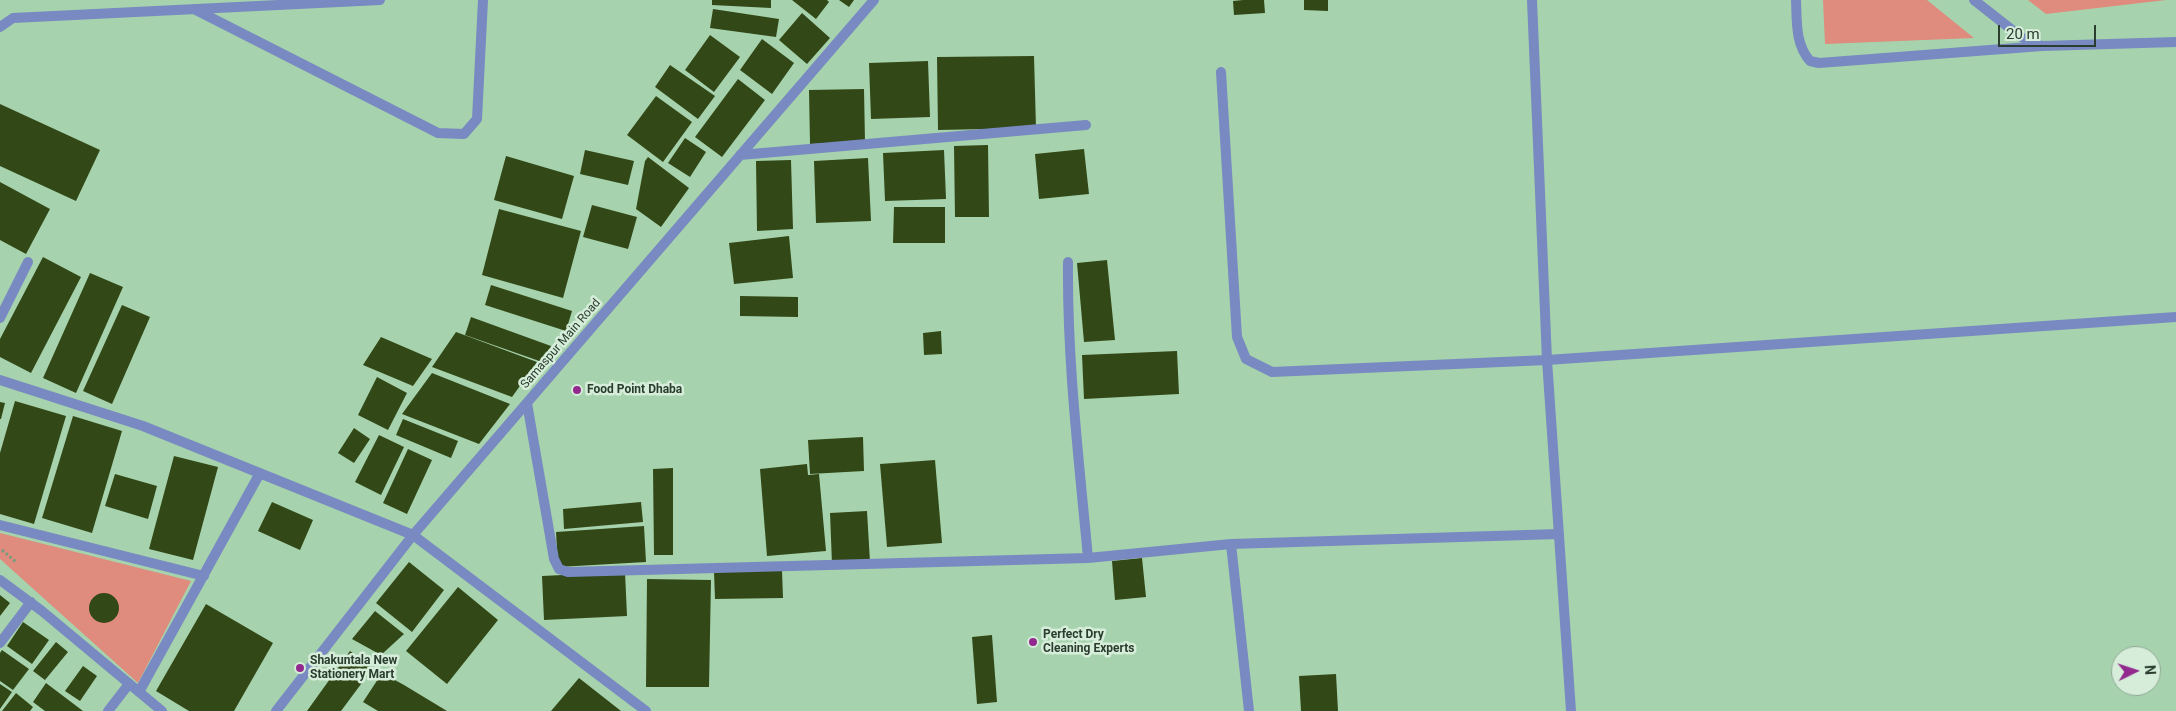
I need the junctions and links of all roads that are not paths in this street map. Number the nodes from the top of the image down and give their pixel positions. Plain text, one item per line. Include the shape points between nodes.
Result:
1 (380, 0) edge
2 (483, 0) edge
3 (874, 0) edge
4 (1532, 0) edge
5 (1796, 0) edge
6 (1974, 0) edge
7 (194, 9) junction
8 (0, 27) edge
9 (2176, 42) edge
10 (2042, 46) junction
11 (1221, 72) dead end
12 (1086, 125) dead end
13 (740, 155) junction
14 (28, 262) dead end
15 (1068, 262) dead end
16 (2176, 317) edge
17 (0, 318) edge
18 (1547, 360) junction
19 (0, 380) edge
20 (527, 403) junction
21 (260, 473) junction
22 (0, 525) edge
23 (1559, 534) junction
24 (413, 535) junction
25 (1231, 544) junction
26 (1088, 558) junction
27 (204, 576) junction
28 (0, 580) edge
29 (31, 602) junction
30 (0, 643) edge
31 (129, 684) junction
32 (139, 692) junction
33 (108, 711) edge
34 (162, 711) edge
35 (276, 711) edge
36 (646, 711) edge
37 (1249, 711) edge
38 (1571, 711) edge

1 - 7 street
2 - 7 street via 477,119 464,134 438,134
3 - 13 street, Samaspur Main Road
4 - 18 street
5 - 10 street via 1798,33 1804,55 1810,61
6 - 10 street via 2021,37
7 - 8 street via 13,18
9 - 10 street
11 - 18 street via 1237,337 1246,359 1272,372
12 - 13 street
13 - 20 street, Samaspur Main Road
14 - 17 street
15 - 26 street via 1071,361
16 - 18 street
18 - 23 street
19 - 21 street via 143,426
20 - 24 street, Samaspur Main Road
20 - 26 street via 554,560 558,569 568,572
21 - 24 street
21 - 27 street
22 - 27 street
23 - 25 street
23 - 38 street
24 - 35 street, Samaspur Main Road
24 - 36 street
25 - 26 street
25 - 37 street
27 - 32 street
28 - 29 street
29 - 30 street
29 - 31 street
31 - 32 street
31 - 33 street
32 - 34 street

